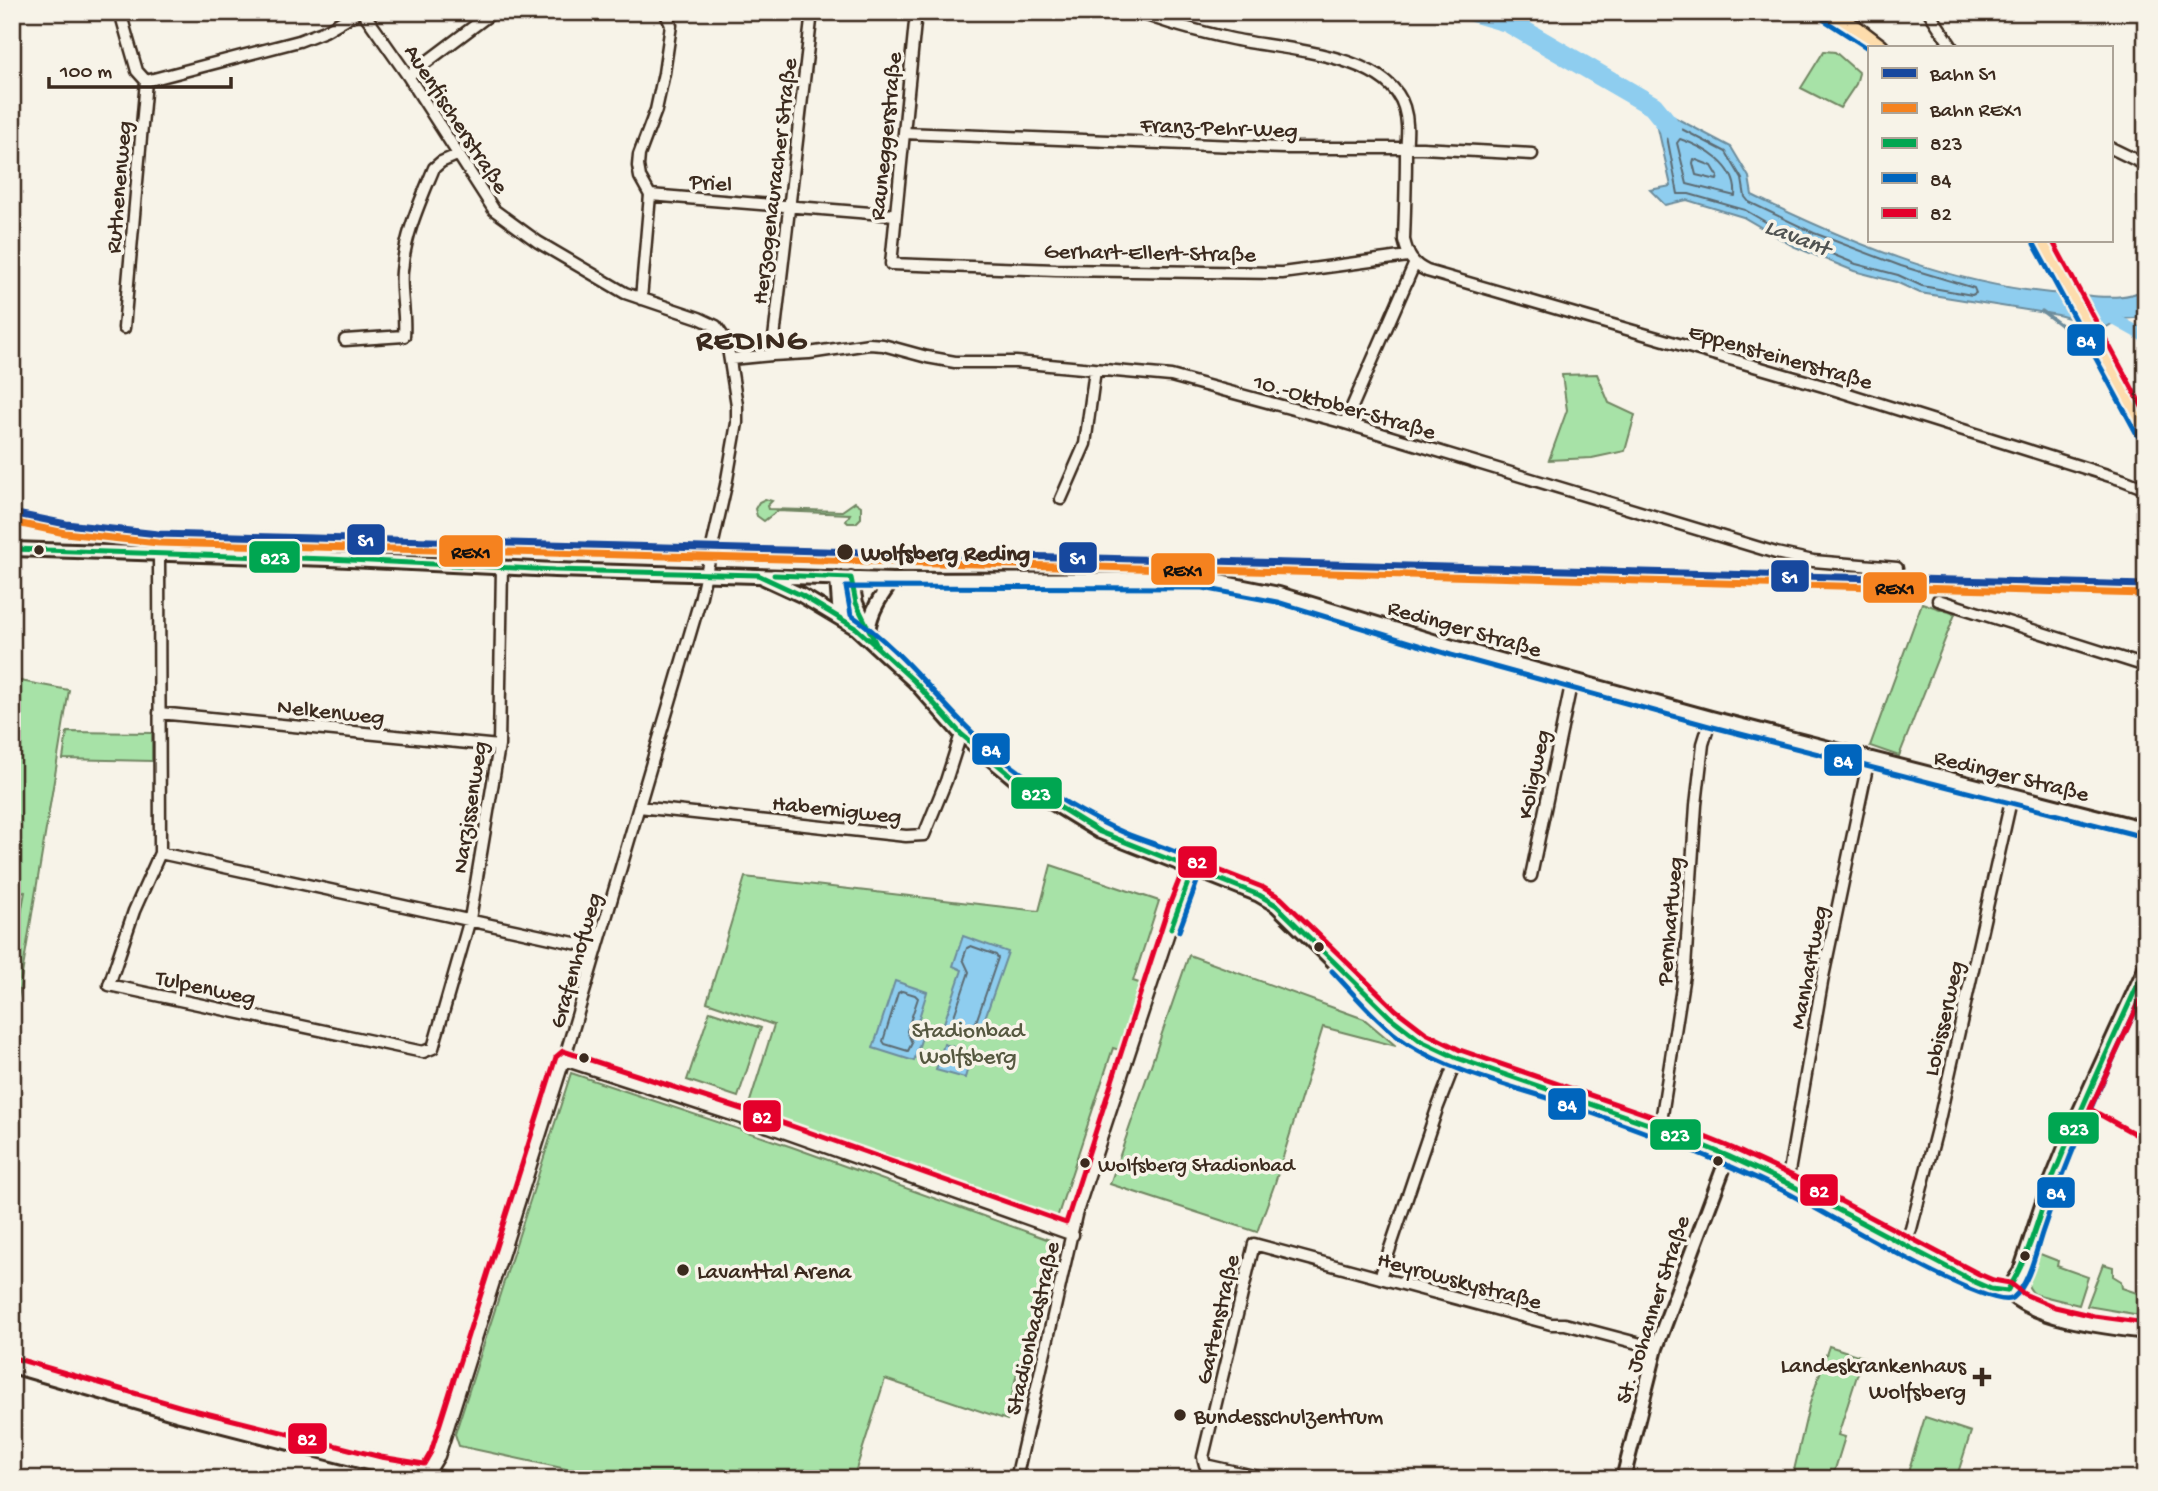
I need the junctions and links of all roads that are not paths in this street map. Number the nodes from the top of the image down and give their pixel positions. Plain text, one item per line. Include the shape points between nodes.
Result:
1 (120, 12) edge
2 (358, 12) edge
3 (363, 12) edge
4 (493, 12) edge
5 (665, 12) edge
6 (813, 12) edge
7 (916, 12) edge
8 (1139, 12) edge
9 (1929, 12) edge
10 (1831, 13) edge
11 (1880, 46) edge
12 (1951, 46) edge
13 (408, 76) junction
14 (146, 81) junction
15 (904, 133) junction
16 (1406, 149) junction
17 (2112, 149) edge
18 (1532, 154) dead end
19 (457, 155) junction
20 (2146, 165) edge
21 (650, 195) junction
22 (790, 207) junction
23 (895, 215) junction
24 (2043, 242) edge
25 (1408, 256) junction
26 (891, 264) joint
27 (1414, 265) junction
28 (640, 299) junction
29 (124, 328) dead end
30 (345, 340) dead end
31 (772, 355) junction
32 (731, 359) junction
33 (1095, 370) junction
34 (1345, 423) junction
35 (2146, 432) edge
36 (2146, 489) edge
37 (1062, 499) dead end
38 (12, 549) edge
39 (159, 554) junction
40 (502, 566) junction
41 (1897, 568) dead end
42 (707, 573) junction
43 (758, 575) junction
44 (844, 578) junction
45 (893, 580) junction
46 (1938, 600) dead end
47 (843, 620) junction
48 (868, 631) junction
49 (878, 648) junction
50 (2146, 666) edge
51 (1572, 680) junction
52 (159, 713) junction
53 (1711, 718) junction
54 (961, 734) junction
55 (499, 746) junction
56 (1869, 758) junction
57 (2012, 796) junction
58 (639, 807) junction
59 (2146, 829) edge
60 (160, 853) junction
61 (1193, 869) junction
62 (1531, 876) dead end
63 (470, 919) junction
64 (597, 948) junction
65 (2146, 966) edge
66 (433, 1048) joint
67 (1457, 1058) junction
68 (564, 1060) junction
69 (1660, 1128) junction
70 (1728, 1156) junction
71 (1787, 1183) junction
72 (1073, 1235) junction
73 (1254, 1244) joint
74 (1903, 1246) junction
75 (1380, 1278) junction
76 (2007, 1291) junction
77 (2146, 1332) edge
78 (1656, 1348) junction
79 (12, 1366) edge
80 (428, 1474) junction
81 (444, 1479) edge
82 (1016, 1479) edge
83 (1267, 1479) edge
84 (1623, 1479) edge

1 - 14 street via 137,71
2 - 14 street via 299,41
3 - 13 street, Auenfischerstraße
4 - 13 street
5 - 21 street via 671,25 664,73 638,166
6 - 22 street, Herzogenauracher Straße
7 - 15 street, Rauneggerstraße
8 - 16 street via 1168,23 1365,67 1403,103
9 - 12 street
10 - 11 main road
13 - 19 street, Auenfischerstraße
14 - 29 street, Ruthenenweg
15 - 16 street, Franz-Pehr-Weg
15 - 23 street, Rauneggerstraße
16 - 18 street, Franz-Pehr-Weg
16 - 25 street via 1404,240
17 - 20 street
19 - 28 street, Auenfischerstraße via 494,210 538,243
19 - 30 street via 434,168 411,222 402,272 404,336
21 - 22 street, Priel
21 - 28 street
22 - 23 street, Priel
22 - 31 street, Herzogenauracher Straße
23 - 26 street, Rauneggerstraße
24 - 35 main road
25 - 26 street, Gerhart-Ellert-Straße via 1282,272
25 - 27 street
27 - 34 street
27 - 36 street, Eppensteinerstraße via 1823,386
28 - 32 street, Auenfischerstraße via 711,323 724,336
31 - 32 street
31 - 33 street, 10.-Oktober-Straße via 869,344 955,362
32 - 42 street, Auenfischerstraße via 737,422
33 - 34 street, 10.-Oktober-Straße via 1171,376
33 - 37 street via 1085,444
34 - 41 street, 10.-Oktober-Straße via 1776,553
38 - 39 street, Redinger Straße
39 - 40 street, Redinger Straße
39 - 52 street, Tulpenweg
40 - 42 street, Redinger Straße
40 - 55 street, Narzissenweg
42 - 43 street, Redinger Straße
42 - 58 street, Grafenhofweg
43 - 44 street, Redinger Straße
43 - 47 street
44 - 45 street, Redinger Straße
44 - 47 street via 839,605
44 - 48 street
45 - 48 street via 870,616
45 - 51 street, Redinger Straße via 1204,579 1279,594
46 - 50 street
47 - 49 street
48 - 49 street
49 - 54 street
51 - 53 street, Redinger Straße
51 - 62 street, Koligweg
52 - 55 street, Nelkenweg
52 - 60 street, Tulpenweg
53 - 56 street, Redinger Straße
53 - 69 street, Pernhartweg via 1696,805 1685,968
54 - 58 street, Habernigweg via 924,835
54 - 61 street via 1020,783 1089,825
55 - 63 street, Narzissenweg
56 - 57 street, Redinger Straße
56 - 71 street, Manhartweg
57 - 59 street, Redinger Straße
57 - 74 street, Lobisserweg via 1937,1129
58 - 64 street, Grafenhofweg
60 - 63 street
60 - 66 street, Tulpenweg via 109,985 424,1052
61 - 67 street via 1276,905 1404,1029
61 - 72 street, Stadionbadstraße
63 - 64 street
63 - 66 street, Narzissenweg
64 - 68 street, Grafenhofweg
65 - 76 street via 2074,1126 2020,1272
67 - 69 street
67 - 75 street
68 - 72 street
68 - 80 street, Grafenhofweg via 439,1456
69 - 70 street
70 - 71 street
70 - 78 street, St. Johanner Straße
71 - 74 street
72 - 82 street, Stadionbadstraße
73 - 75 street, Heyrowskystraße
73 - 83 street, Gartenstraße via 1203,1457 1205,1465
74 - 76 street via 1991,1289
75 - 78 street, Heyrowskystraße
76 - 77 street via 2040,1312
78 - 84 street, St. Johanner Straße
79 - 80 street via 180,1415 379,1466
80 - 81 street

